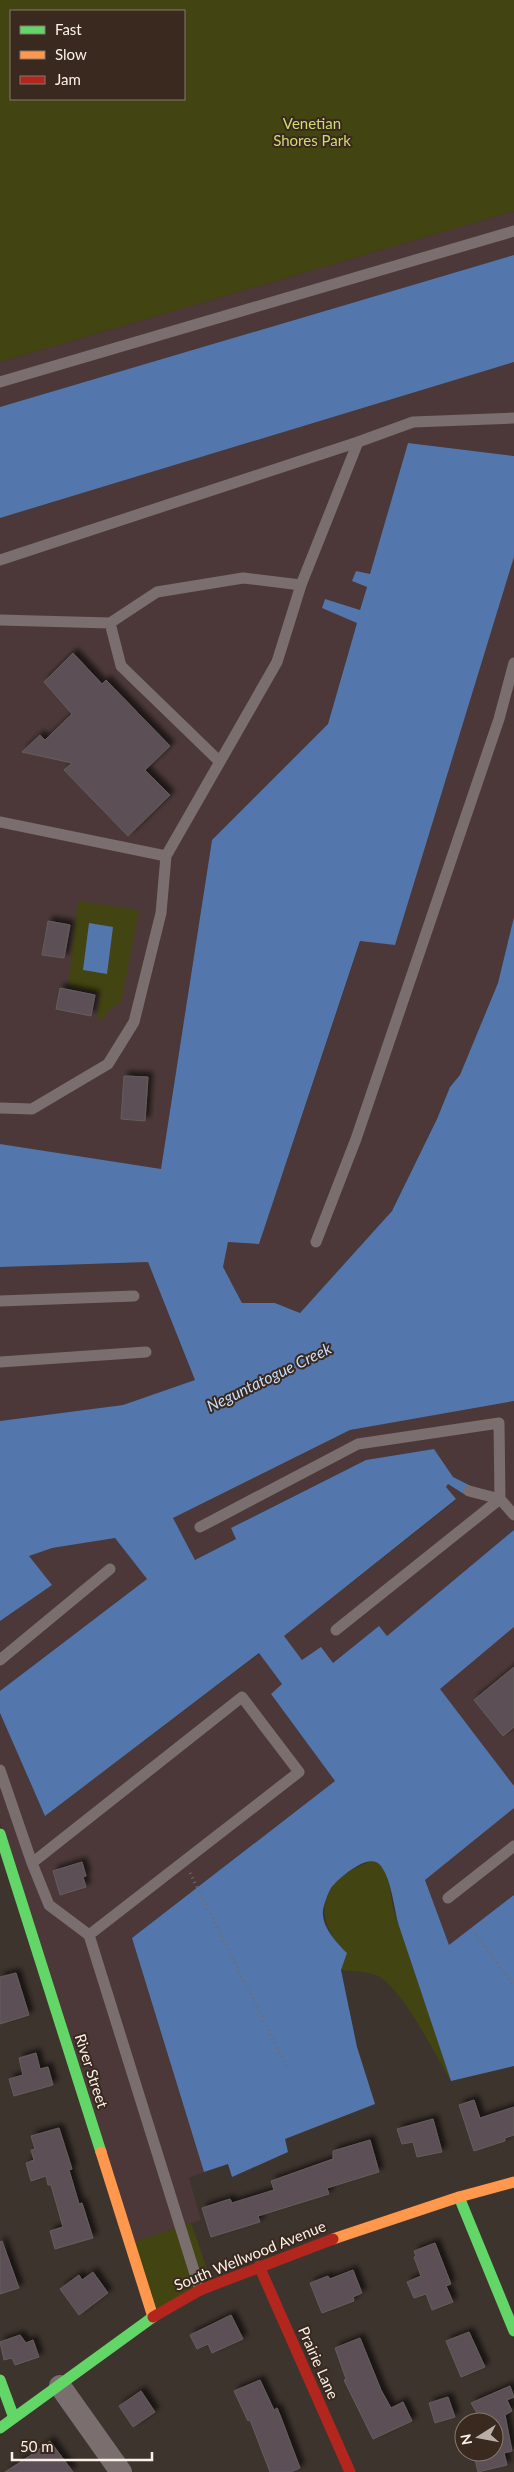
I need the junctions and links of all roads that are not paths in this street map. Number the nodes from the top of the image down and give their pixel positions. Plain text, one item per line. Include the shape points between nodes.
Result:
1 (514, 231) edge
2 (0, 382) edge
3 (514, 418) edge
4 (358, 442) junction
5 (0, 560) edge
6 (301, 585) junction
7 (0, 620) edge
8 (110, 623) junction
9 (514, 664) edge
10 (219, 761) junction
11 (0, 822) edge
12 (166, 856) junction
13 (0, 1108) edge
14 (316, 1242) dead end
15 (134, 1296) dead end
16 (0, 1301) edge
17 (146, 1352) dead end
18 (0, 1362) edge
19 (469, 1491) dead end
20 (500, 1499) junction
21 (514, 1515) edge
22 (200, 1527) dead end
23 (110, 1569) dead end
24 (336, 1630) dead end
25 (0, 1660) edge
26 (0, 1770) edge
27 (0, 1834) edge
28 (514, 1846) edge
29 (32, 1863) junction
30 (448, 1898) dead end
31 (89, 1935) junction
32 (514, 2182) edge
33 (459, 2198) junction
34 (259, 2266) junction
35 (200, 2290) junction
36 (153, 2317) junction
37 (514, 2331) edge
38 (0, 2380) edge
39 (60, 2386) junction
40 (14, 2418) junction
41 (0, 2428) edge
42 (121, 2472) edge
43 (350, 2472) edge

1 - 2 lane
3 - 4 lane via 413,422
4 - 5 lane
4 - 6 lane
6 - 8 lane via 243,578 157,592
6 - 10 lane via 277,662
7 - 8 lane
8 - 10 lane via 121,666
9 - 14 lane via 499,719 362,1120
10 - 12 lane
11 - 12 lane
12 - 13 lane via 161,913 134,1022 108,1064 32,1109
15 - 16 lane
17 - 18 lane
19 - 20 lane
20 - 21 lane
20 - 22 lane via 499,1424 358,1444
20 - 24 lane
23 - 25 lane
26 - 29 lane
27 - 36 street, River Street
28 - 30 lane
29 - 31 lane via 49,1905
29 - 31 lane via 242,1697 299,1772
31 - 35 lane
32 - 33 street, South Wellwood Avenue
33 - 34 street, South Wellwood Avenue
33 - 37 street
34 - 35 street, South Wellwood Avenue
34 - 43 street, Prairie Lane
35 - 36 street, South Wellwood Avenue
36 - 39 street, South Wellwood Avenue
38 - 40 street
39 - 40 street, South Wellwood Avenue
39 - 42 street
40 - 41 street, South Wellwood Avenue

